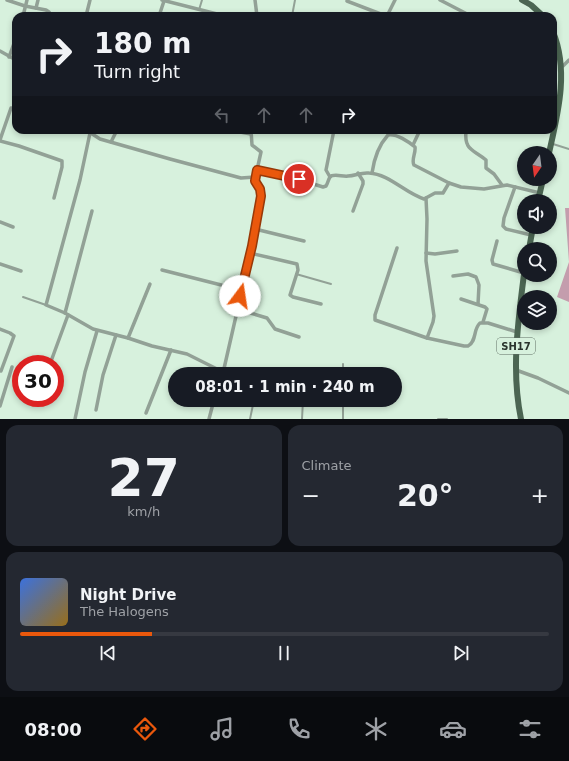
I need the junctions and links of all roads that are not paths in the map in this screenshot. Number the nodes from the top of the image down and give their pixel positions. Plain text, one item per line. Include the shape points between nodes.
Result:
1 (7, 0) edge
2 (27, 0) edge
3 (38, 0) edge
4 (90, 0) edge
5 (163, 0) edge
6 (202, 0) edge
7 (255, 0) edge
8 (295, 0) edge
9 (395, 0) edge
10 (440, 0) edge
11 (522, 0) edge
12 (347, 1) dead end
13 (25, 6) junction
14 (36, 8) junction
15 (199, 10) junction
16 (24, 12) edge
17 (49, 12) edge
18 (87, 12) edge
19 (160, 12) edge
20 (207, 12) edge
21 (256, 12) edge
22 (293, 12) edge
23 (376, 12) edge
24 (389, 12) edge
25 (463, 12) edge
26 (539, 12) edge
27 (557, 41) edge
28 (12, 49) edge
29 (0, 51) edge
30 (9, 57) junction
31 (12, 58) edge
32 (565, 62) edge
33 (11, 108) dead end
34 (557, 116) edge
35 (90, 134) joint
36 (115, 134) edge
37 (251, 134) edge
38 (333, 134) edge
39 (418, 134) edge
40 (466, 134) edge
41 (553, 134) edge
42 (0, 141) edge
43 (111, 142) junction
44 (551, 144) joint
45 (413, 146) junction
46 (569, 149) edge
47 (257, 170) junction
48 (358, 173) junction
49 (372, 173) junction
50 (255, 177) junction
51 (330, 177) junction
52 (449, 183) junction
53 (502, 185) junction
54 (542, 186) edge
55 (515, 187) junction
56 (540, 193) joint
57 (54, 198) dead end
58 (426, 198) junction
59 (92, 211) dead end
60 (353, 211) dead end
61 (0, 222) edge
62 (13, 227) dead end
63 (255, 229) junction
64 (517, 231) edge
65 (531, 234) edge
66 (304, 241) dead end
67 (496, 241) dead end
68 (529, 242) edge
69 (397, 248) dead end
70 (457, 251) dead end
71 (250, 253) junction
72 (426, 253) junction
73 (0, 265) edge
74 (162, 270) dead end
75 (21, 271) dead end
76 (517, 271) edge
77 (296, 274) junction
78 (453, 276) dead end
79 (523, 282) edge
80 (150, 284) dead end
81 (331, 284) dead end
82 (241, 290) junction
83 (24, 296) dead end
84 (462, 299) dead end
85 (321, 304) dead end
86 (478, 304) junction
87 (46, 305) junction
88 (237, 309) junction
89 (66, 314) junction
90 (483, 322) junction
91 (0, 329) edge
92 (97, 331) junction
93 (517, 332) junction
94 (116, 335) junction
95 (299, 337) dead end
96 (128, 338) junction
97 (426, 338) junction
98 (171, 350) junction
99 (53, 355) edge
100 (344, 364) dead end
101 (12, 367) dead end
102 (211, 367) edge
103 (224, 367) edge
104 (344, 367) edge
105 (516, 370) junction
106 (1, 371) dead end
107 (2, 391) edge
108 (569, 393) edge
109 (0, 406) edge
110 (212, 407) edge
111 (253, 407) edge
112 (303, 407) edge
113 (343, 407) edge
114 (96, 410) dead end
115 (146, 413) dead end
116 (75, 419) edge
117 (209, 419) edge
118 (250, 419) edge
119 (302, 419) edge
120 (343, 419) edge
121 (438, 419) edge
122 (447, 419) edge
123 (521, 419) edge

1 - 13 street
2 - 13 street
3 - 14 street
4 - 18 street
5 - 15 street
5 - 19 street
6 - 15 lane
7 - 21 street
8 - 22 lane
9 - 24 street
10 - 25 street
11 - 26 main road
12 - 23 street
13 - 14 street
13 - 16 street
14 - 17 street
15 - 20 street
27 - 32 main road
28 - 30 street
29 - 30 street
30 - 31 street
32 - 34 main road
33 - 42 street
35 - 43 street
35 - 87 street
36 - 43 street
37 - 47 street via 252,145 261,152
38 - 51 street via 326,170
39 - 45 street
40 - 53 street via 468,147 485,159 486,168
41 - 44 main road
42 - 57 street via 62,160
43 - 50 street via 241,178
44 - 46 lane
45 - 49 street via 394,135 388,135 378,150
45 - 52 street via 416,149 414,165
47 - 50 street
47 - 51 street via 288,176 321,187 326,186
48 - 49 street
48 - 51 street via 346,177
48 - 60 street via 363,184
49 - 58 street
50 - 63 street via 261,196
52 - 53 street via 476,189
52 - 58 street via 443,193 435,193
53 - 55 street
54 - 56 main road
55 - 56 street
55 - 64 street via 503,226
58 - 72 street
59 - 89 street
61 - 62 street
63 - 66 street
63 - 71 street
65 - 68 main road
67 - 76 street via 493,264
69 - 97 street via 374,318 376,321
70 - 72 street
71 - 77 street via 296,263
71 - 82 street
72 - 97 street via 434,316
73 - 75 street
74 - 82 street
77 - 81 lane
77 - 85 street via 290,295
78 - 86 street via 468,274 476,277 479,285
79 - 93 main road, SH17
80 - 96 street
82 - 88 street
83 - 87 lane
84 - 86 street
86 - 90 street via 486,308
87 - 89 street
88 - 95 street via 267,318 275,329
88 - 103 street
89 - 92 street
89 - 99 street
90 - 93 street
90 - 97 street via 478,324 473,341 468,346
91 - 106 street via 14,336
92 - 94 street
92 - 116 street
93 - 105 main road, SH17
94 - 96 street
94 - 114 street
96 - 98 street
98 - 102 street via 186,354
98 - 115 street
100 - 104 lane
101 - 107 street
105 - 108 street
105 - 123 main road, SH17
107 - 109 street
110 - 117 street
111 - 118 lane
112 - 119 lane
113 - 120 lane
121 - 122 lane

